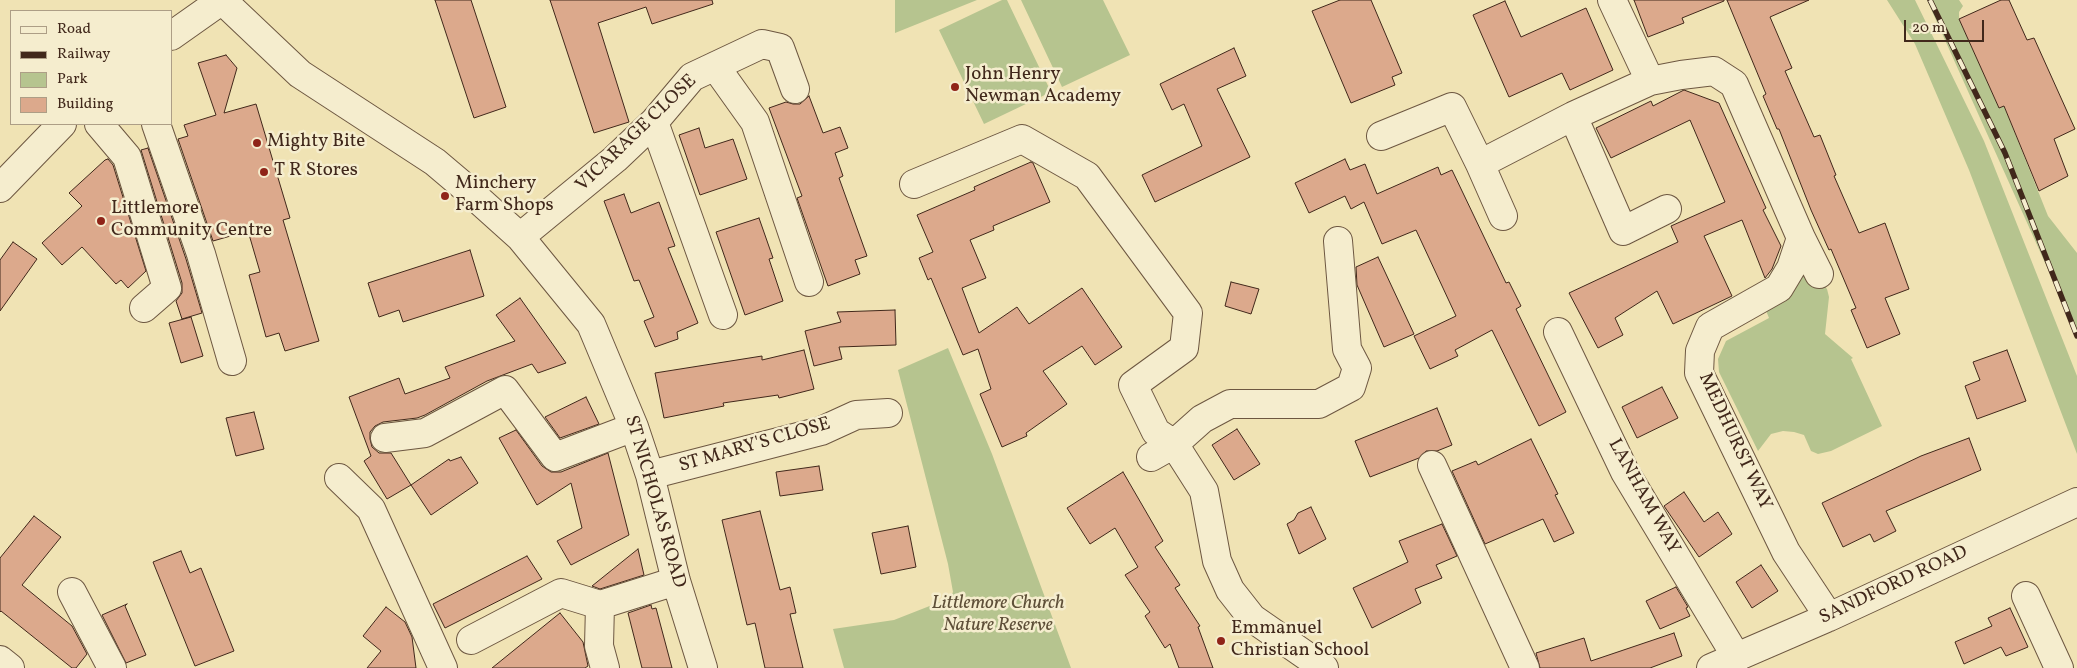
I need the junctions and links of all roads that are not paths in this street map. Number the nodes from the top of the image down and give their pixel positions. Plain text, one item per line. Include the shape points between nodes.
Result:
1 (222, 0) edge
2 (1612, 0) edge
3 (172, 35) edge
4 (715, 66) junction
5 (1650, 82) junction
6 (795, 88) dead end
7 (1572, 116) junction
8 (654, 122) junction
9 (61, 125) edge
10 (100, 125) edge
11 (156, 125) edge
12 (1381, 136) dead end
13 (1480, 164) junction
14 (914, 184) dead end
15 (0, 188) edge
16 (1667, 210) dead end
17 (1504, 216) dead end
18 (520, 237) junction
19 (1801, 238) junction
20 (1338, 241) dead end
21 (1819, 274) dead end
22 (809, 282) dead end
23 (144, 308) dead end
24 (723, 315) dead end
25 (1558, 332) dead end
26 (232, 360) dead end
27 (888, 413) dead end
28 (634, 427) junction
29 (384, 438) dead end
30 (1162, 450) junction
31 (1432, 464) dead end
32 (650, 475) junction
33 (340, 478) dead end
34 (2077, 502) edge
35 (676, 581) junction
36 (72, 592) dead end
37 (2026, 596) dead end
38 (600, 605) junction
39 (1829, 617) junction
40 (471, 640) dead end
41 (1737, 658) junction
42 (0, 660) edge
43 (10, 668) edge
44 (112, 668) edge
45 (443, 668) edge
46 (605, 668) edge
47 (702, 668) edge
48 (1324, 668) edge
49 (1525, 668) edge
50 (1711, 668) edge
51 (2059, 668) edge

1 - 3 street
1 - 18 street, ST NICHOLAS ROAD via 300,74 435,162
2 - 5 street
4 - 6 street, VICARAGE CLOSE via 762,44 780,48
4 - 8 street, VICARAGE CLOSE via 692,77
4 - 22 street via 755,122
5 - 7 street
5 - 19 street via 1714,70 1734,84
7 - 13 street
7 - 16 street via 1623,231
8 - 18 street, VICARAGE CLOSE via 615,159
8 - 24 street
9 - 15 street
10 - 23 street via 127,157 167,288
11 - 26 street via 201,254
12 - 13 street via 1452,107
13 - 17 street
14 - 30 street via 1022,139 1087,176 1188,313 1184,348 1133,386
18 - 28 street, ST NICHOLAS ROAD via 591,324
19 - 21 street
19 - 39 street, MEDHURST WAY via 1791,268 1779,288 1710,326 1700,351 1699,373 1786,552
20 - 30 street via 1347,349 1357,368 1351,387 1319,404 1230,404 1202,419
25 - 41 street, LANHAM WAY via 1626,472
27 - 32 street, ST MARY'S CLOSE via 856,415 821,431
28 - 29 street via 555,457 505,390 425,433
28 - 32 street, ST NICHOLAS ROAD
30 - 48 street via 1204,492 1217,560 1230,590 1252,618
31 - 49 street
32 - 35 street, ST NICHOLAS ROAD
33 - 45 street via 371,509
34 - 39 street, SANDFORD ROAD
35 - 38 street
35 - 47 street, ST NICHOLAS ROAD
36 - 44 street
37 - 51 street
38 - 40 street via 561,593
38 - 46 street via 599,646
39 - 41 street, SANDFORD ROAD
41 - 50 street, SANDFORD ROAD
42 - 43 street

